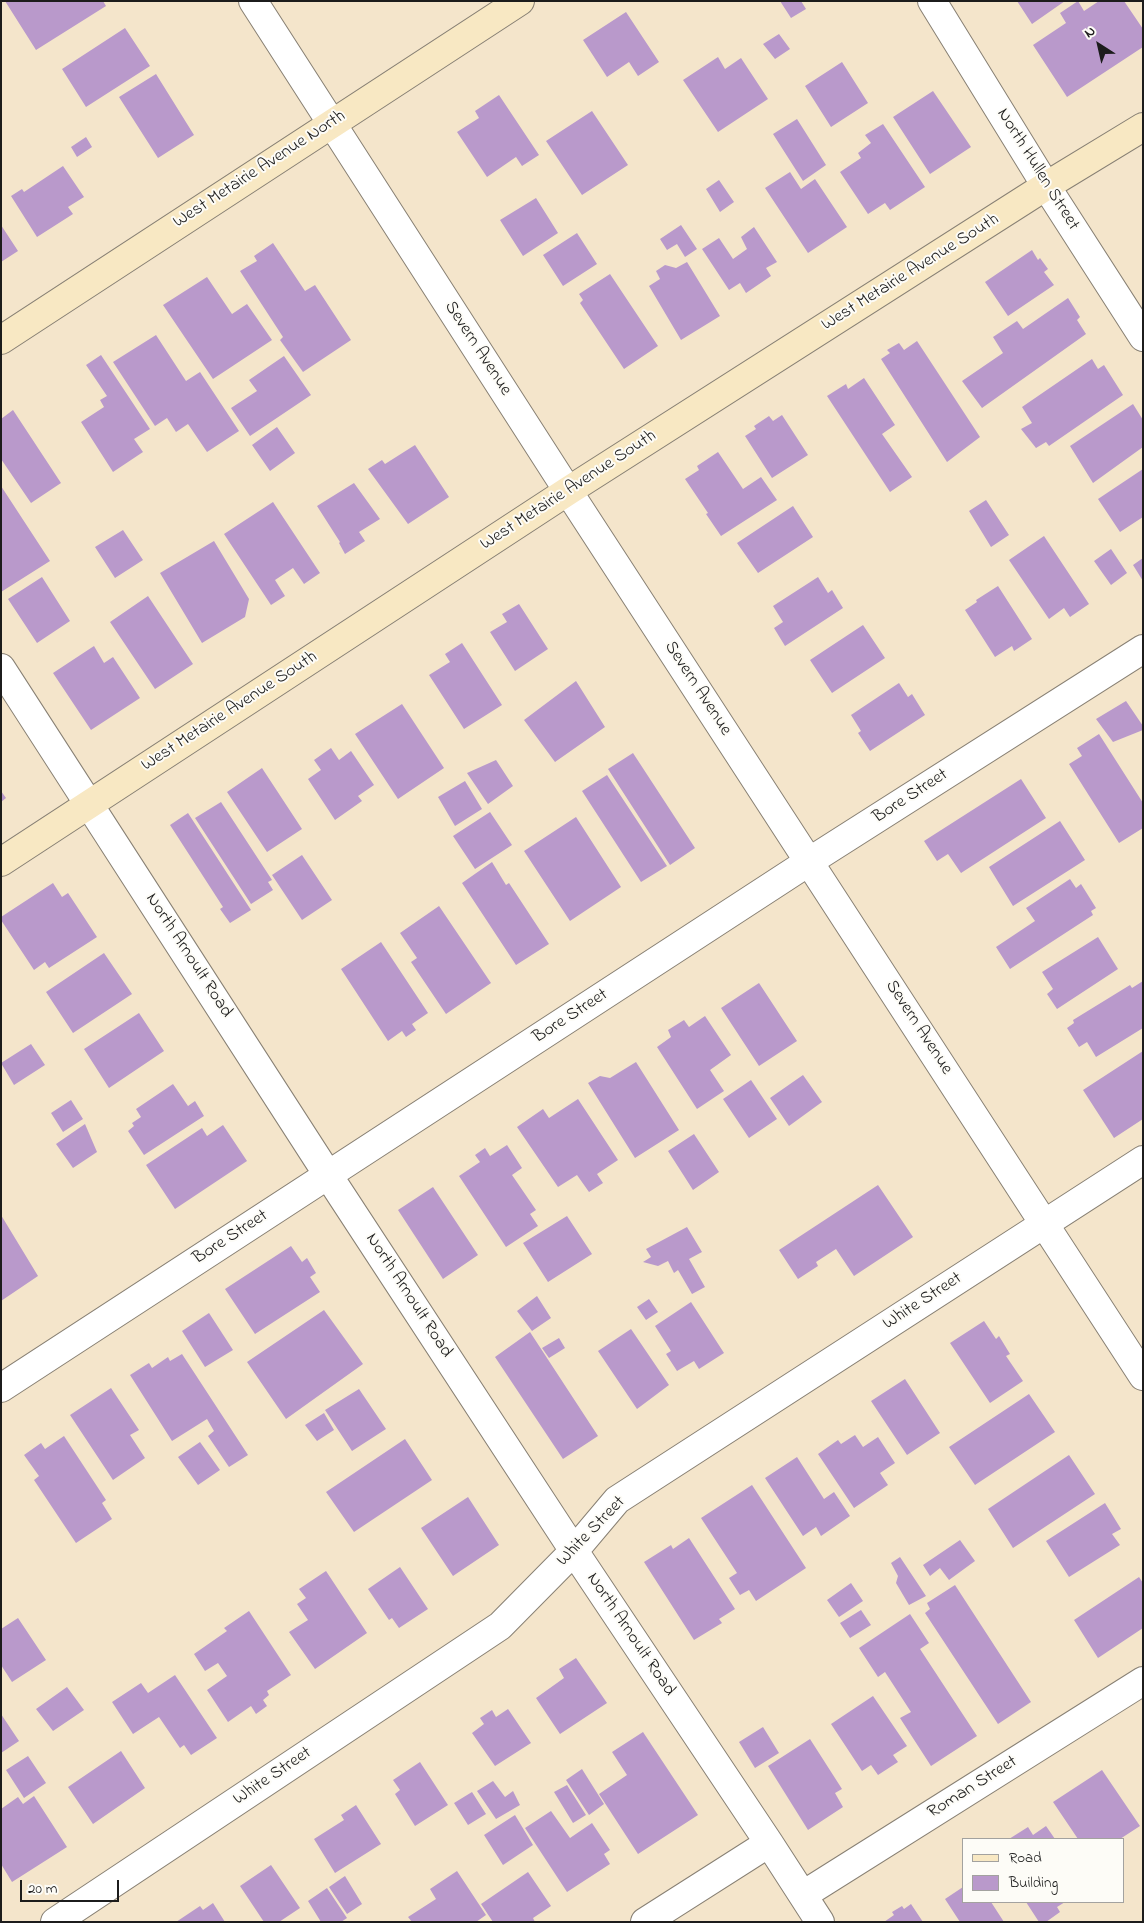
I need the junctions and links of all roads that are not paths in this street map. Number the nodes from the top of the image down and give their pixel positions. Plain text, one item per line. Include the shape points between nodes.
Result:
1 (253, 1) edge
2 (520, 1) edge
3 (932, 1) edge
4 (332, 122) junction
5 (1143, 127) edge
6 (1046, 186) junction
7 (1143, 337) edge
8 (1, 340) edge
9 (568, 491) junction
10 (1143, 649) edge
11 (1, 668) edge
12 (90, 804) junction
13 (810, 861) junction
14 (1, 862) edge
15 (1143, 1160) edge
16 (328, 1174) junction
17 (1045, 1223) junction
18 (1143, 1376) edge
19 (1, 1388) edge
20 (574, 1551) junction
21 (1143, 1681) edge
22 (769, 1842) junction
23 (803, 1895) junction
24 (55, 1922) edge
25 (645, 1922) edge
26 (820, 1922) edge

1 - 4 street, Severn Avenue
2 - 4 main road, West Metairie Avenue North
3 - 6 street, North Hullen Street
4 - 8 main road, West Metairie Avenue North
4 - 9 street, Severn Avenue
5 - 6 main road, West Metairie Avenue South
6 - 7 street, North Hullen Street
6 - 9 main road, West Metairie Avenue South
9 - 12 main road, West Metairie Avenue South
9 - 13 street, Severn Avenue
10 - 13 street, Bore Street
11 - 12 street, North Arnoult Road
12 - 14 main road, West Metairie Avenue South
12 - 16 street, North Arnoult Road
13 - 16 street, Bore Street
13 - 17 street, Severn Avenue
15 - 17 street, White Street
16 - 19 street, Bore Street
16 - 20 street, North Arnoult Road
17 - 18 street, Severn Avenue
17 - 20 street, White Street via 617,1500
20 - 22 street, North Arnoult Road
20 - 24 street, White Street via 500,1626
21 - 23 street, Roman Street
22 - 23 street, North Arnoult Road
22 - 25 street
23 - 26 street, North Arnoult Road

